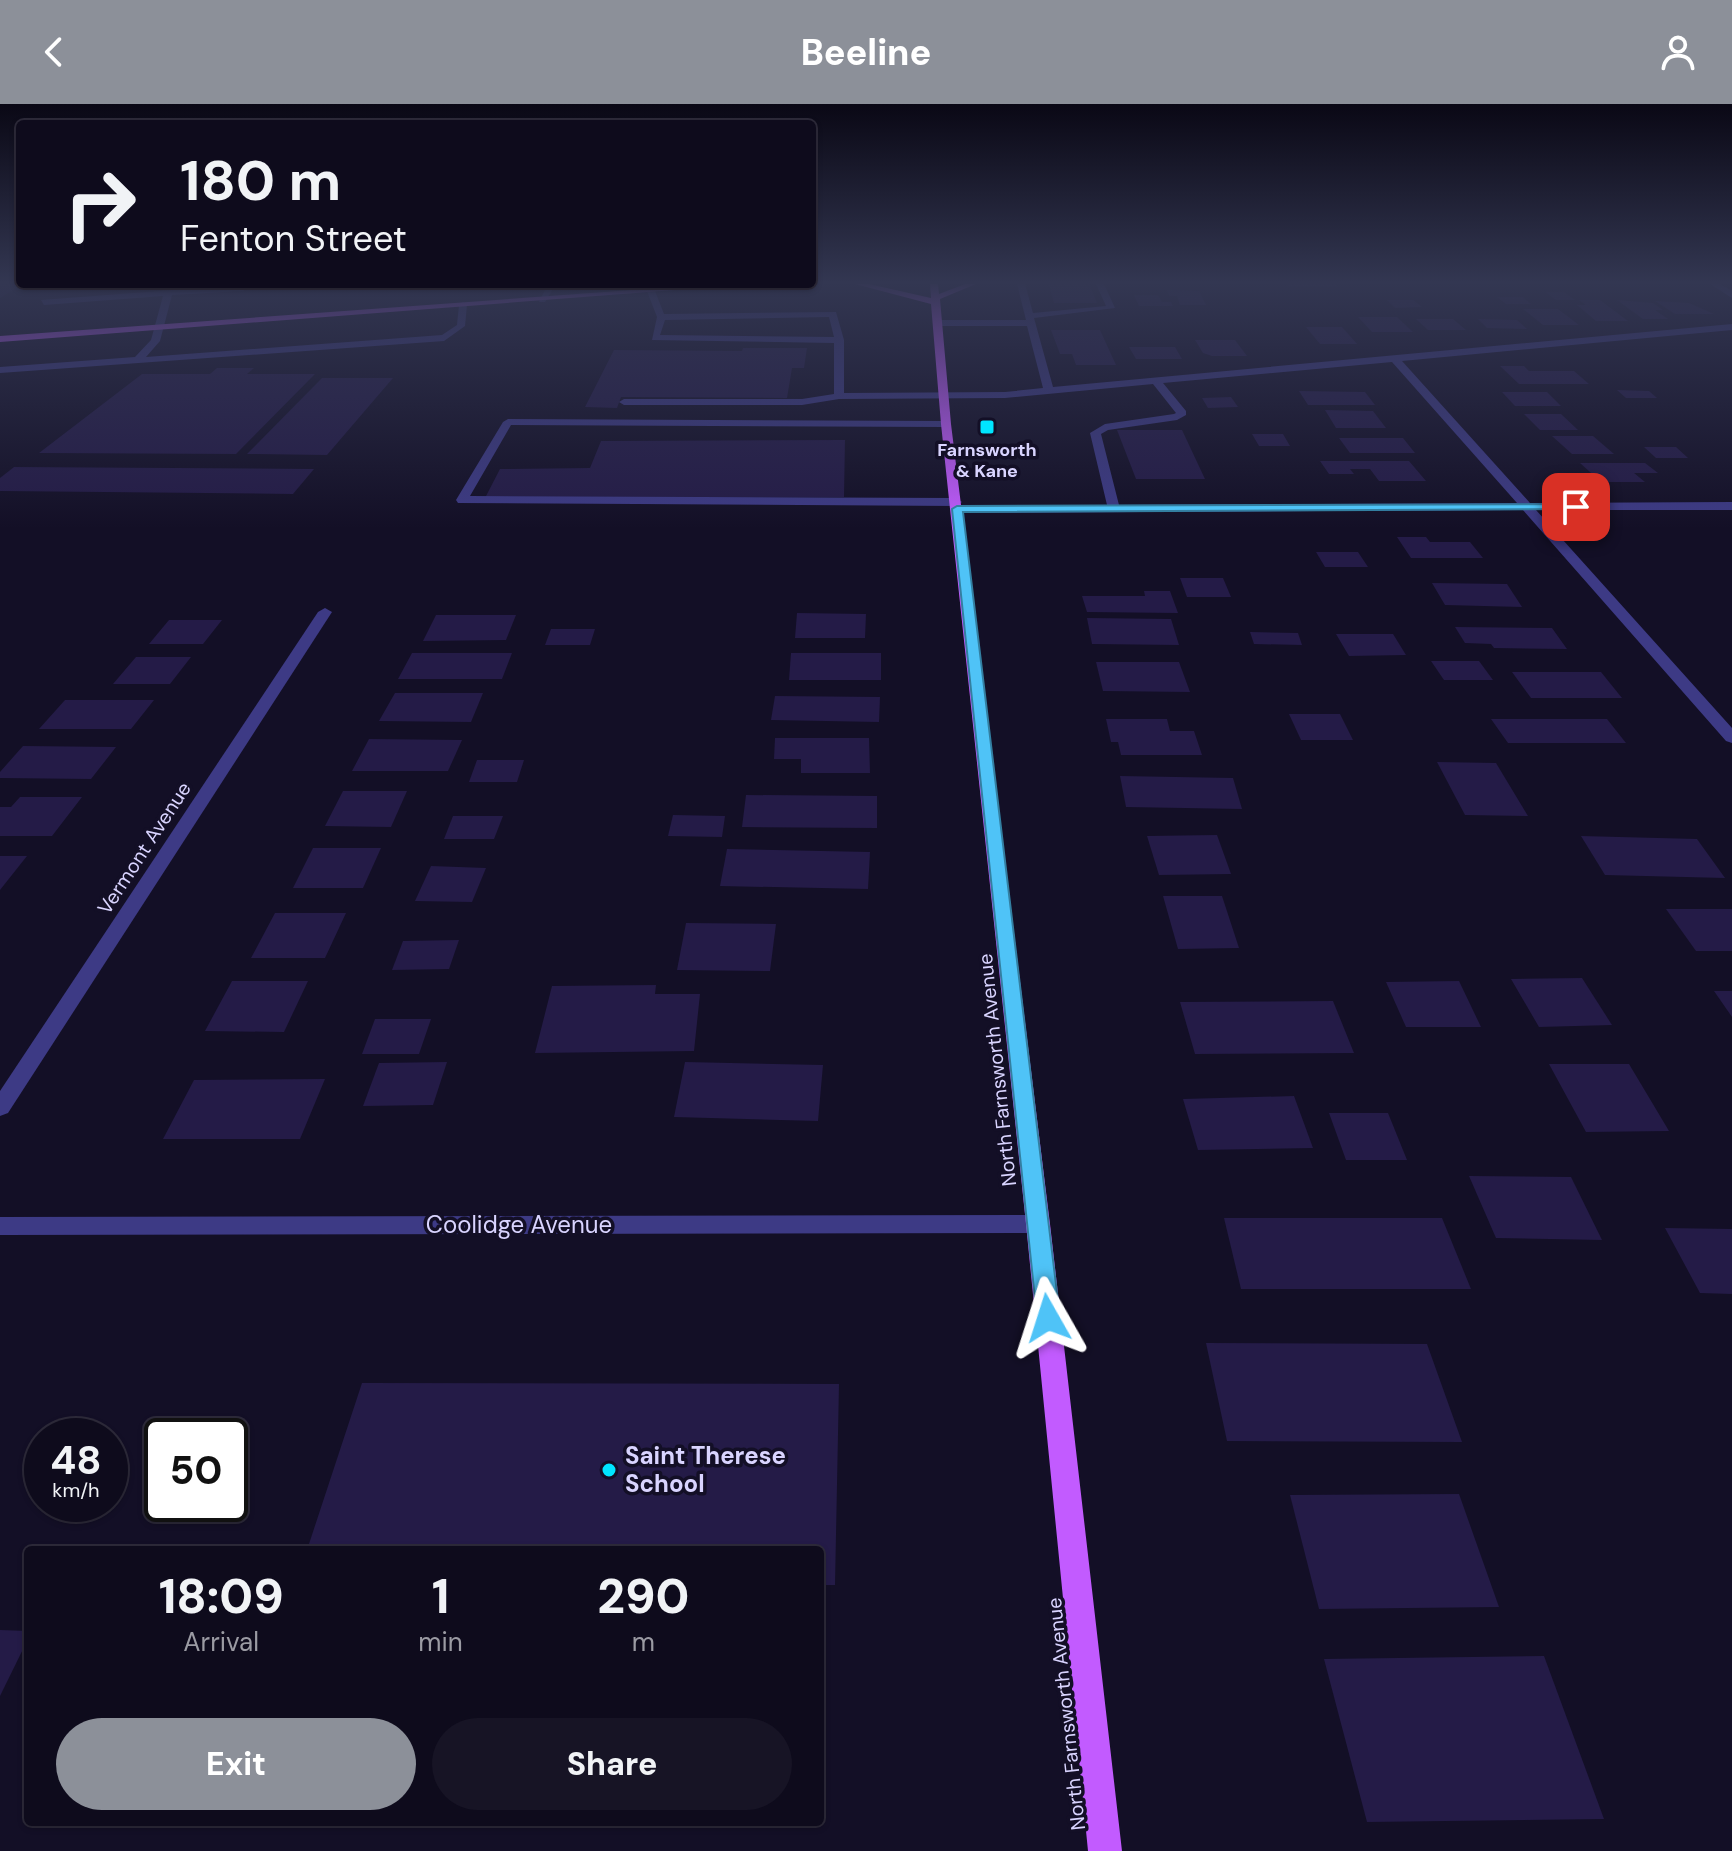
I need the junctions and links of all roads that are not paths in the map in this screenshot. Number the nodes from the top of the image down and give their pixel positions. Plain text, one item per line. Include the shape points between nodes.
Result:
1 (62, 366) edge
2 (839, 366) edge
3 (940, 366) edge
4 (1042, 366) edge
5 (1324, 366) edge
6 (1401, 366) edge
7 (0, 370) edge
8 (1156, 381) junction
9 (1049, 391) junction
10 (839, 396) junction
11 (943, 397) junction
12 (624, 402) dead end
13 (946, 424) junction
14 (956, 505) junction
15 (1732, 506) edge
16 (1526, 507) junction
17 (1114, 508) junction
18 (325, 612) dead end
19 (1732, 738) edge
20 (0, 1108) edge
21 (1038, 1224) junction
22 (0, 1226) edge
23 (1105, 1851) edge

1 - 7 street
2 - 10 street
3 - 11 main road, North Farnsworth Avenue
4 - 9 street
5 - 8 street
6 - 16 street
8 - 9 street
8 - 17 street via 1182,413 1095,433
9 - 11 street
10 - 11 street
10 - 12 street via 802,402
11 - 13 main road, North Farnsworth Avenue
13 - 14 main road, North Farnsworth Avenue
13 - 14 street via 508,422 462,500
14 - 17 street
14 - 21 main road, North Farnsworth Avenue
15 - 16 street
16 - 17 street
16 - 19 street
18 - 20 street, Vermont Avenue
21 - 22 street, Coolidge Avenue
21 - 23 main road, North Farnsworth Avenue

